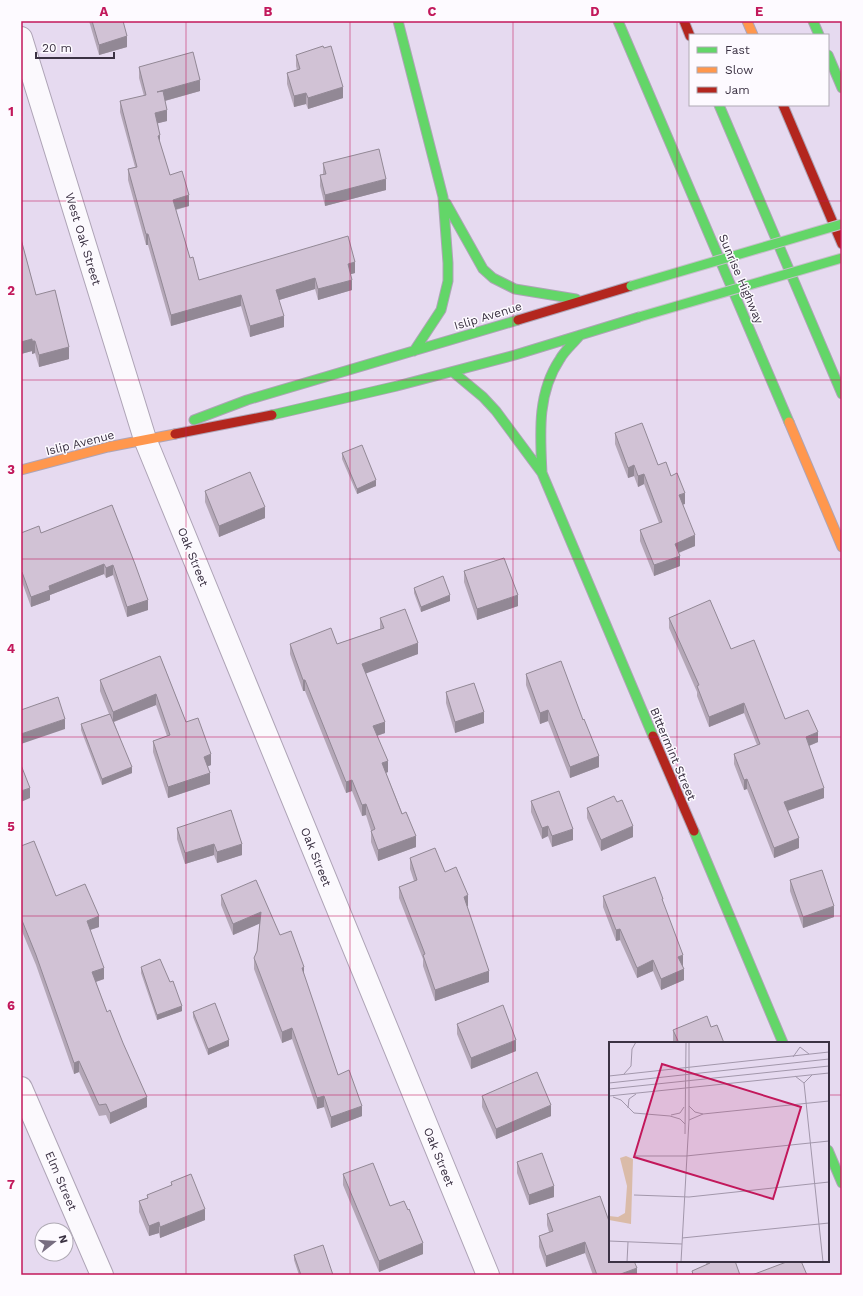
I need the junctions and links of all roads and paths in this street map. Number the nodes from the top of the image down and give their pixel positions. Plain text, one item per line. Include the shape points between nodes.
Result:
1 (398, 21) edge
2 (618, 21) edge
3 (684, 21) edge
4 (747, 21) edge
5 (813, 21) edge
6 (689, 34) edge
7 (753, 34) edge
8 (819, 34) edge
9 (21, 38) edge
10 (829, 57) edge
11 (842, 88) edge
12 (719, 106) edge
13 (783, 106) edge
14 (443, 197) junction
15 (842, 224) edge
16 (842, 244) edge
17 (842, 258) edge
18 (583, 300) junction
19 (580, 335) junction
20 (414, 351) junction
21 (453, 372) junction
22 (842, 394) edge
23 (145, 440) junction
24 (21, 470) edge
25 (542, 474) junction
26 (842, 547) edge
27 (783, 1042) edge
28 (21, 1088) edge
29 (829, 1152) edge
30 (842, 1183) edge
31 (102, 1275) edge
32 (488, 1275) edge

1 - 14 main road
2 - 26 main road, Sunrise Highway
3 - 6 main road
4 - 7 main road
5 - 8 main road
9 - 23 street, West Oak Street
10 - 11 main road
12 - 22 main road
13 - 16 main road
14 - 18 main road via 482,269 493,278 515,289
14 - 20 main road via 448,281 440,310
15 - 18 main road, Islip Avenue, bridge
17 - 19 main road, Islip Avenue, bridge
18 - 20 main road, Islip Avenue
19 - 21 main road, Islip Avenue
19 - 25 main road via 552,372 542,400
20 - 23 main road, Islip Avenue via 247,400
21 - 23 main road, Islip Avenue via 254,419
21 - 25 main road via 496,411
23 - 24 main road, Islip Avenue
23 - 32 street, Oak Street
25 - 27 main road, Bittermint Street
28 - 31 street, Elm Street
29 - 30 main road

